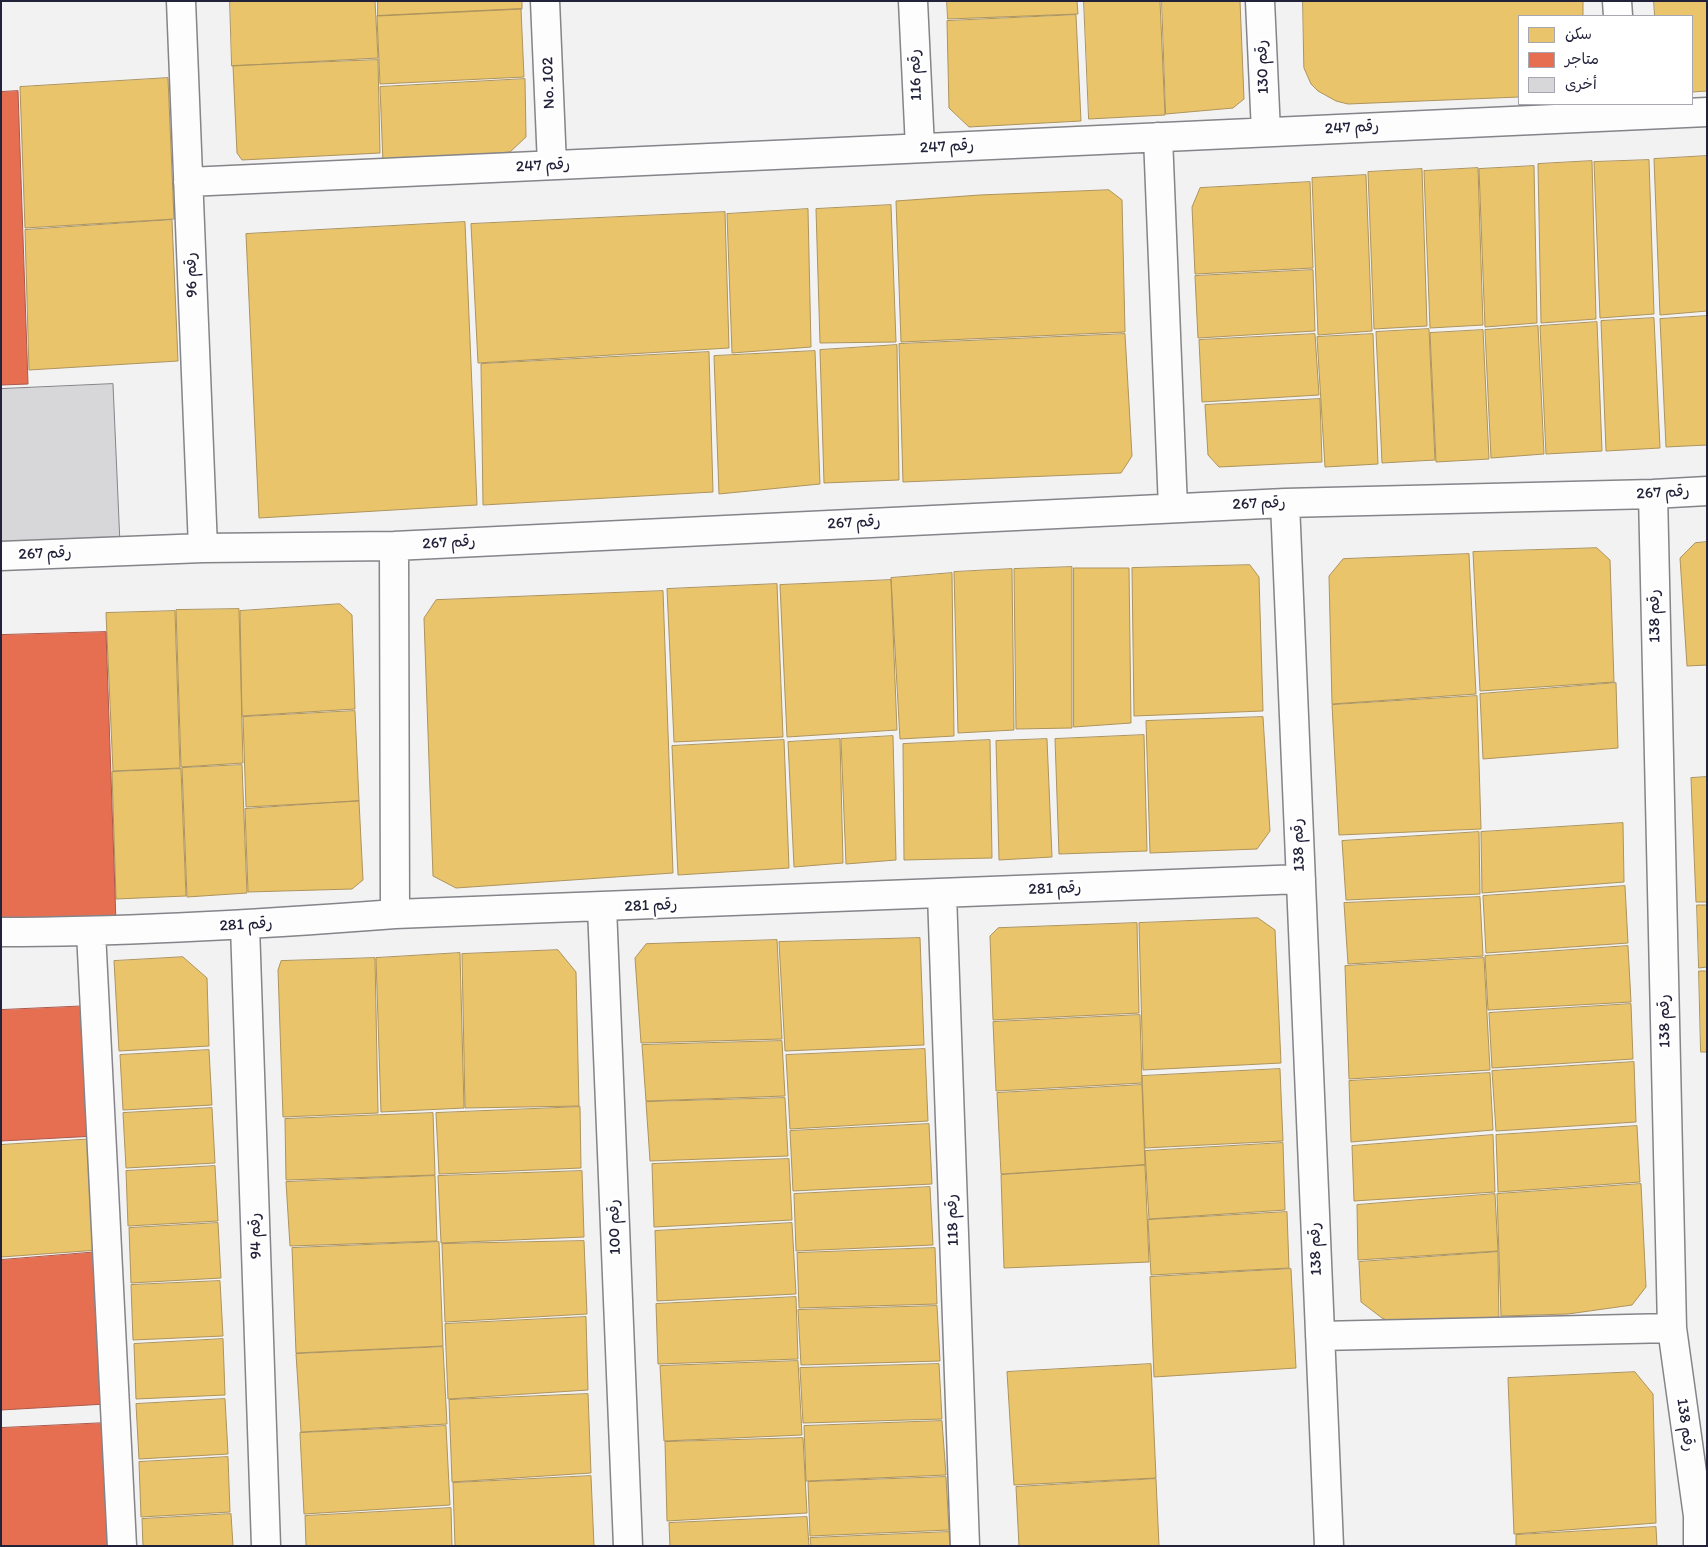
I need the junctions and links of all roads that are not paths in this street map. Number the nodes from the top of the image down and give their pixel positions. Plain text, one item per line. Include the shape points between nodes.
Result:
1 (181, 1) edge
2 (545, 1) edge
3 (913, 1) edge
4 (1260, 1) edge
5 (1617, 1) edge
6 (1618, 15) edge
7 (1623, 110) edge
8 (1707, 112) edge
9 (1266, 132) junction
10 (1158, 137) junction
11 (920, 148) junction
12 (552, 165) junction
13 (188, 182) junction
14 (1707, 491) edge
15 (1652, 494) junction
16 (1285, 503) junction
17 (1173, 508) junction
18 (394, 546) junction
19 (203, 548) junction
20 (1, 556) edge
21 (1300, 879) junction
22 (942, 894) junction
23 (602, 908) junction
24 (395, 914) junction
25 (245, 926) junction
26 (1, 932) edge
27 (91, 932) junction
28 (1672, 1328) junction
29 (1320, 1336) junction
30 (1702, 1516) edge
31 (122, 1546) edge
32 (266, 1546) edge
33 (628, 1546) edge
34 (965, 1546) edge
35 (1329, 1546) edge
36 (1698, 1546) edge

1 - 13 street, رقم 96
2 - 12 street, No. 102
3 - 11 street, رقم 116
4 - 9 street, رقم 130
5 - 6 street
7 - 8 street, رقم 247
7 - 9 street, رقم 247
9 - 10 street, رقم 247
10 - 11 street, رقم 247
10 - 17 street
11 - 12 street, رقم 247
12 - 13 street, رقم 247
13 - 19 street, رقم 96
14 - 15 street, رقم 267
15 - 16 street, رقم 267
15 - 28 street, رقم 138
16 - 17 street, رقم 267
16 - 21 street, رقم 138
17 - 18 street, رقم 267
18 - 19 street, رقم 267
18 - 24 street
19 - 20 street, رقم 267
21 - 22 street, رقم 281
21 - 29 street, رقم 138
22 - 23 street, رقم 281
22 - 34 street, رقم 118
23 - 24 street, رقم 281
23 - 33 street, رقم 100
24 - 25 street, رقم 281
25 - 27 street, رقم 281
25 - 32 street, رقم 94
26 - 27 street, رقم 281
27 - 31 street
28 - 29 street
28 - 30 street, رقم 138
29 - 35 street, رقم 138
30 - 36 street, رقم 138

